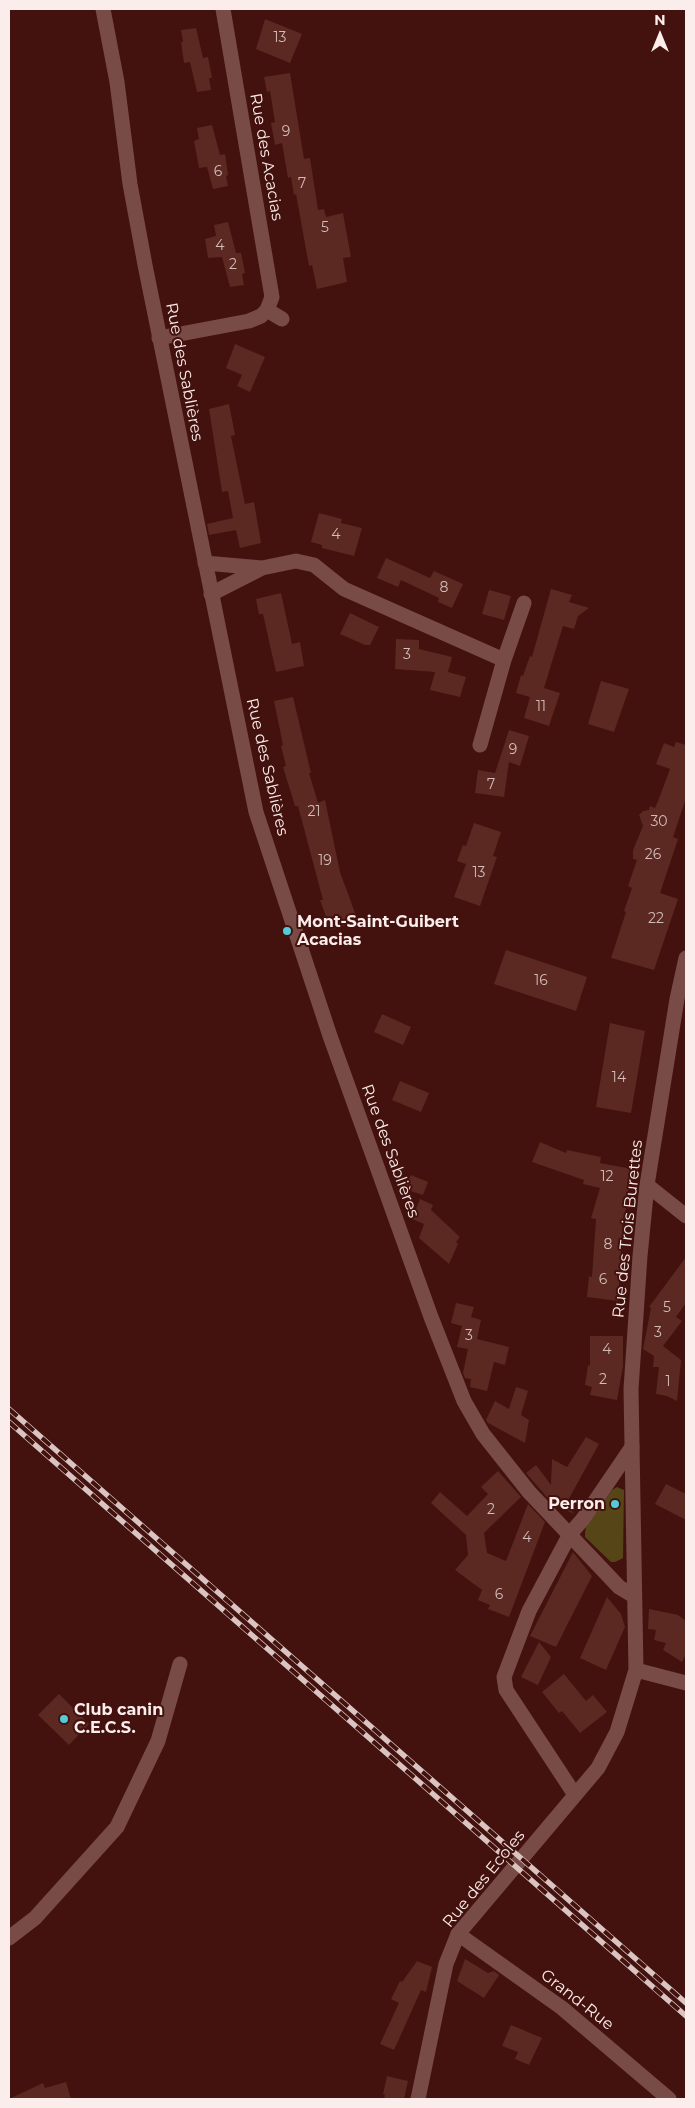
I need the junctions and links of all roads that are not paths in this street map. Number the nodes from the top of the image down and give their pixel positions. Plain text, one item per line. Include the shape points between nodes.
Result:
1 (103, 9) edge
2 (223, 9) edge
3 (266, 310) junction
4 (282, 320) dead end
5 (159, 338) junction
6 (205, 563) junction
7 (262, 568) junction
8 (211, 594) junction
9 (524, 603) dead end
10 (504, 660) junction
11 (480, 745) dead end
12 (686, 958) edge
13 (646, 1185) junction
14 (686, 1216) edge
15 (632, 1447) junction
16 (570, 1534) junction
17 (634, 1596) junction
18 (180, 1664) dead end
19 (636, 1670) junction
20 (686, 1684) edge
21 (571, 1801) junction
22 (458, 1934) junction
23 (9, 1938) edge
24 (418, 2099) edge
25 (668, 2099) edge

1 - 5 street, Rue des Sablières via 117,82 130,184
2 - 3 street, Rue des Acacias via 272,297
3 - 4 street
3 - 5 street via 249,321
5 - 6 street, Rue des Sablières
6 - 7 street
6 - 8 street, Rue des Sablières
7 - 8 street
7 - 10 street via 296,561 314,564 344,589
8 - 16 street, Rue des Sablières via 256,812 330,1036 431,1317 464,1401 483,1434 542,1507
9 - 10 street
10 - 11 street
12 - 13 street, Rue des Trois Burettes
13 - 14 street
13 - 15 street, Rue des Trois Burettes via 631,1389
15 - 16 street
15 - 17 street, Rue des Trois Burettes
16 - 17 street, Rue des Sablières via 619,1587
16 - 21 street via 529,1611 504,1677 506,1690
17 - 19 street, Rue des Ecoles
18 - 23 street via 158,1741 117,1828 35,1918
19 - 20 street
19 - 21 street, Rue des Ecoles via 617,1732 598,1768
21 - 22 street, Rue des Ecoles
22 - 24 street, Rue des Ecoles via 446,1964
22 - 25 street, Grand-Rue via 562,2008

